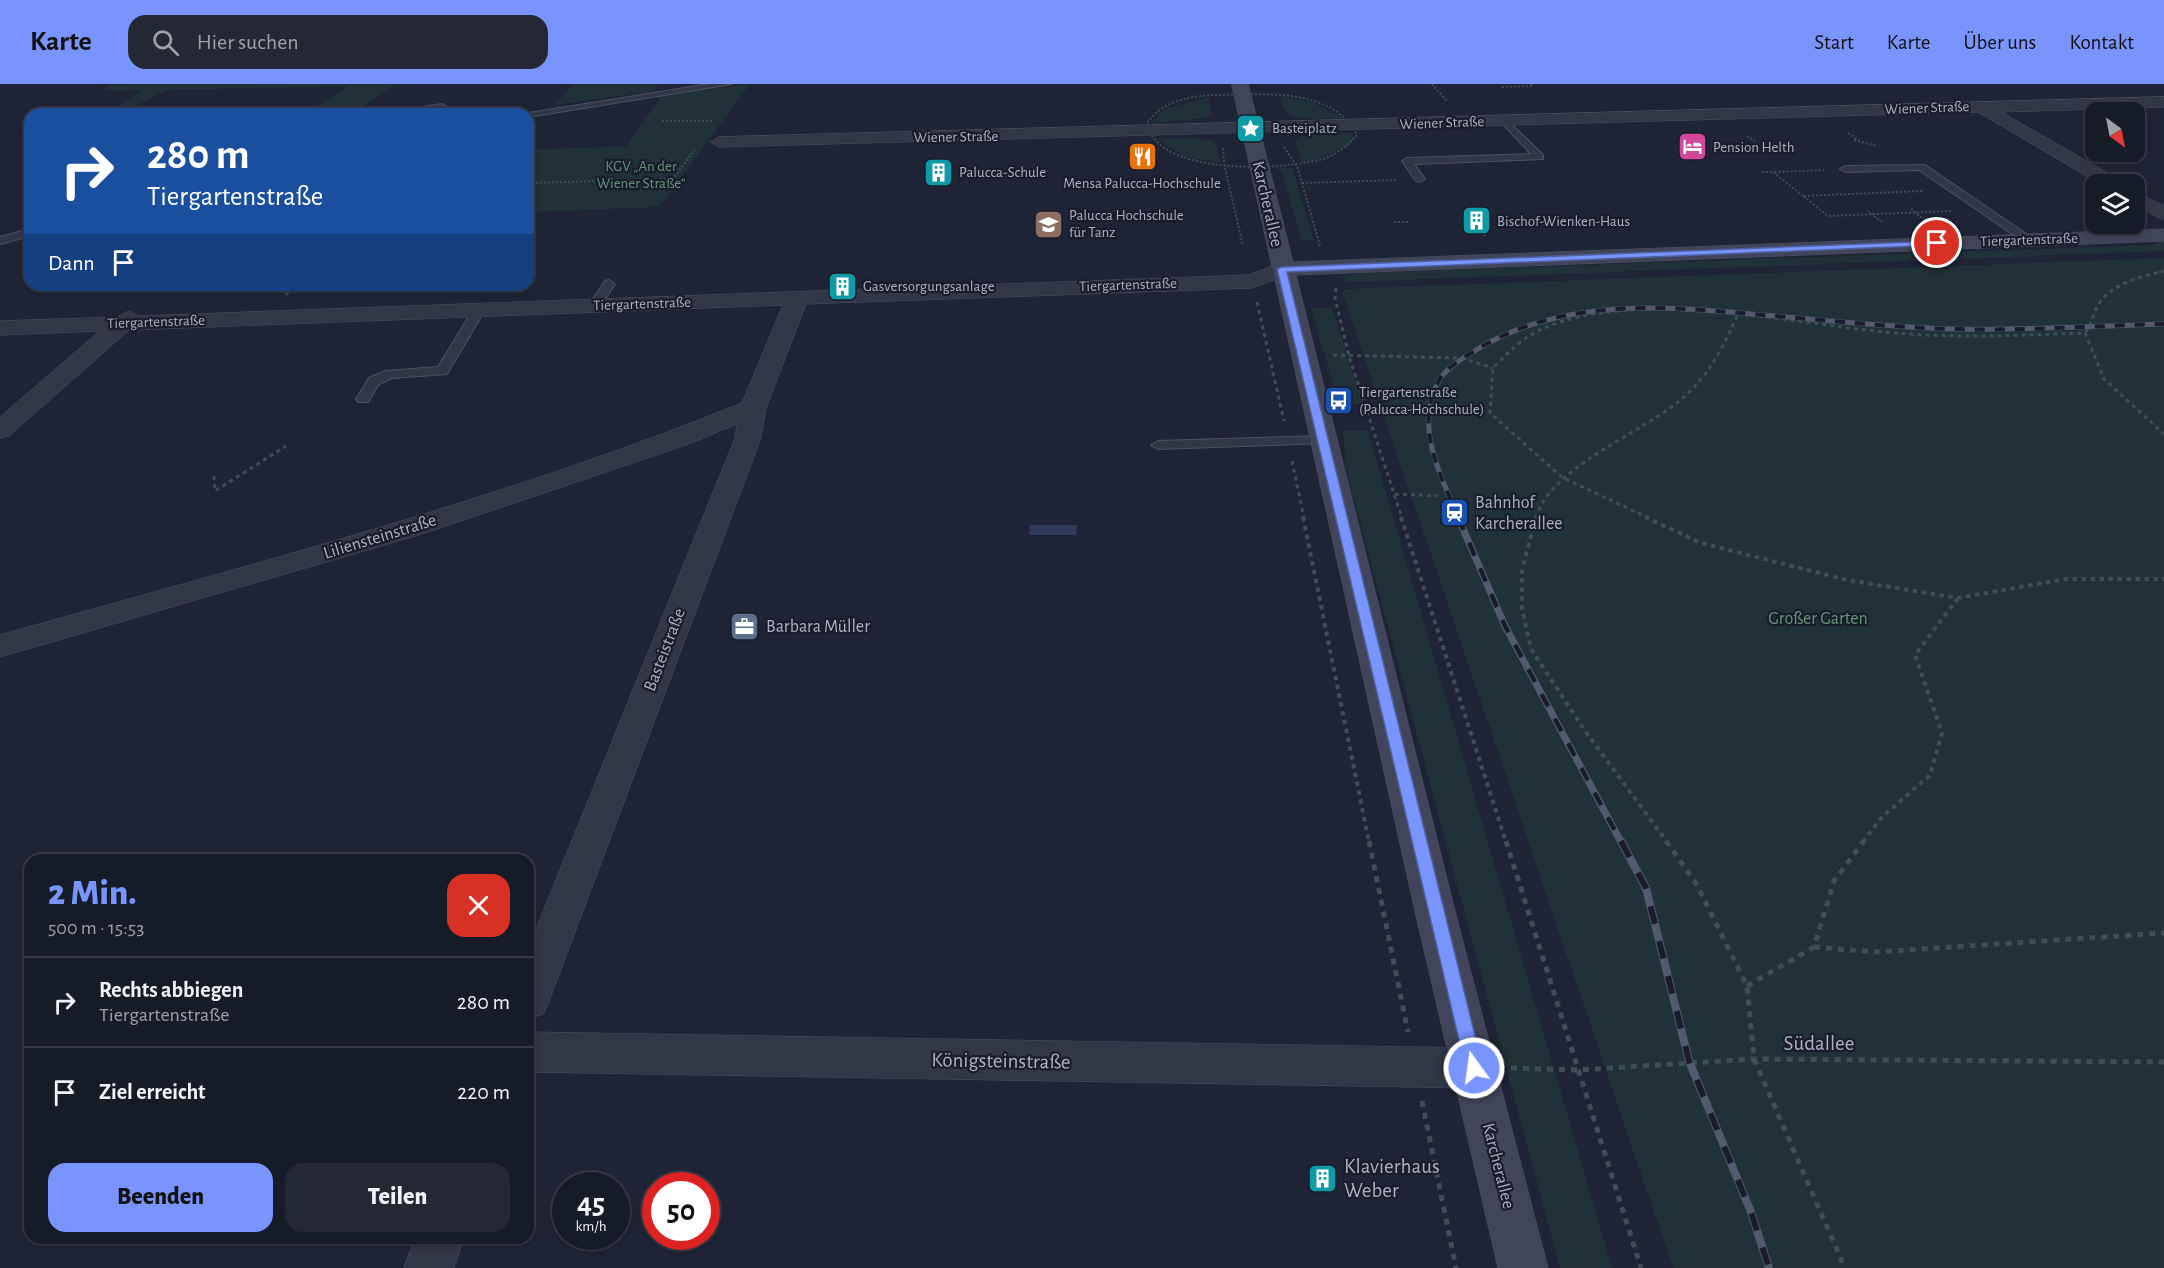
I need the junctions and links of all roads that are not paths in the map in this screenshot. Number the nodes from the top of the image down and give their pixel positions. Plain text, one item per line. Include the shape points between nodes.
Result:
1 (727, 84) edge
2 (1240, 84) edge
3 (2164, 102) edge
4 (442, 107) dead end
5 (1981, 107) junction
6 (434, 108) edge
7 (534, 113) edge
8 (1505, 121) junction
9 (1250, 128) junction
10 (715, 136) road end
11 (1845, 169) road end
12 (2097, 174) edge
13 (1420, 179) road end
14 (2145, 203) edge
15 (2164, 214) edge
16 (24, 234) edge
17 (2164, 235) edge
18 (2028, 240) junction
19 (0, 241) edge
20 (1282, 269) junction
21 (609, 284) junction
22 (534, 287) edge
23 (300, 291) edge
24 (410, 291) edge
25 (353, 293) dead end
26 (331, 294) dead end
27 (797, 298) junction
28 (150, 301) dead end
29 (595, 306) junction
30 (479, 310) junction
31 (121, 313) junction
32 (0, 328) edge
33 (363, 399) dead end
34 (753, 408) junction
35 (0, 430) edge
36 (1306, 441) junction
37 (1158, 445) dead end
38 (0, 646) edge
39 (534, 986) edge
40 (534, 1052) edge
41 (1474, 1068) junction
42 (438, 1244) edge
43 (429, 1268) edge
44 (1523, 1268) edge

1 - 7 lane
2 - 9 main road, Karcherallee
3 - 5 street, Wiener Straße
4 - 6 lane
5 - 8 street, Wiener Straße
5 - 12 street
8 - 9 street, Wiener Straße
8 - 13 lane via 1539,157 1407,161
9 - 10 street, Wiener Straße
9 - 20 main road, Karcherallee
11 - 18 lane via 1921,166
14 - 15 street
16 - 19 lane
17 - 18 main road, Tiergartenstraße
18 - 20 main road, Tiergartenstraße
20 - 21 street, Tiergartenstraße via 1247,261
20 - 27 street, Tiergartenstraße via 1252,281
20 - 36 main road, Karcherallee
21 - 22 street, Tiergartenstraße
21 - 29 lane
23 - 26 street
24 - 25 street, Tiergartenstraße
27 - 29 street, Tiergartenstraße
27 - 34 street, Basteistraße
28 - 31 street
29 - 30 street, Tiergartenstraße
30 - 31 street, Tiergartenstraße
30 - 33 lane via 442,371 390,374 374,381
31 - 32 street, Tiergartenstraße
31 - 35 street
34 - 38 street, Liliensteinstraße via 666,443 412,528
34 - 39 street, Basteistraße via 748,438
36 - 37 lane
36 - 41 main road, Karcherallee
40 - 41 street, Königsteinstraße
41 - 44 main road, Karcherallee
42 - 43 street

